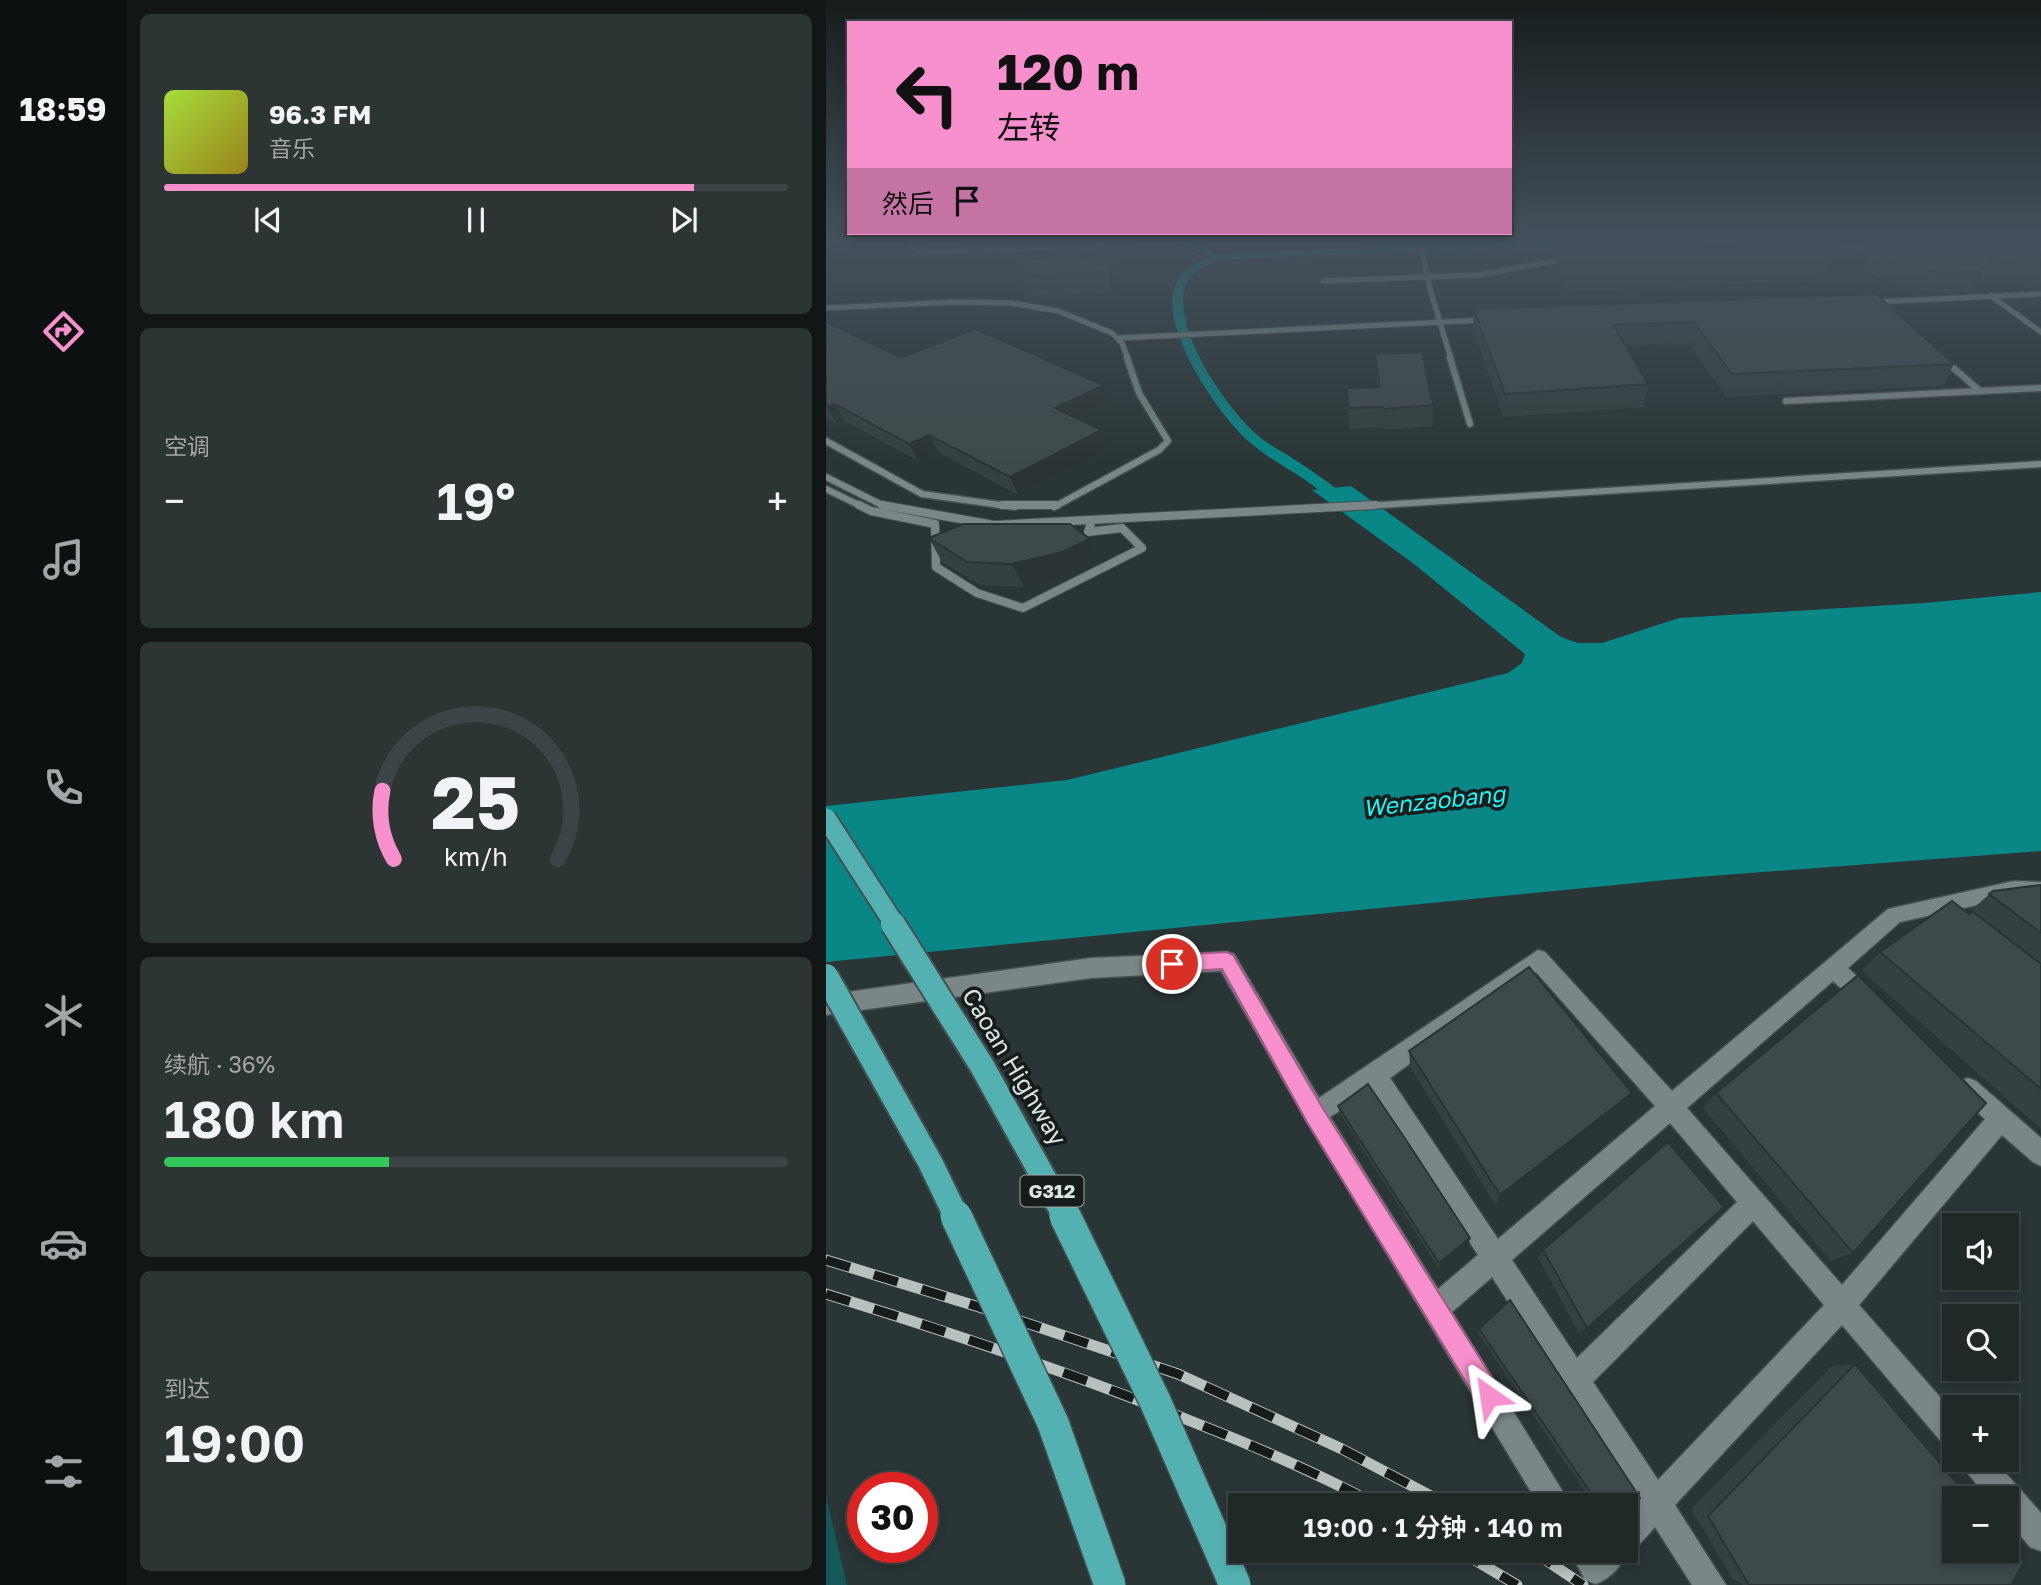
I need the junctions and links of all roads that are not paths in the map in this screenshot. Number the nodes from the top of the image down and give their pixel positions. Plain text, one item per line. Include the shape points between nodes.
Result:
1 (1068, 315) edge
2 (1438, 315) edge
3 (2017, 315) edge
4 (1496, 320) edge
5 (1440, 322) junction
6 (2041, 332) edge
7 (1119, 338) junction
8 (1939, 356) edge
9 (2041, 388) edge
10 (1980, 391) junction
11 (1786, 401) dead end
12 (1470, 424) dead end
13 (826, 441) edge
14 (2041, 464) edge
15 (826, 477) edge
16 (826, 489) edge
17 (1092, 520) junction
18 (987, 524) junction
19 (1088, 531) junction
20 (1075, 532) edge
21 (1012, 534) edge
22 (949, 535) edge
23 (936, 536) junction
24 (826, 818) edge
25 (2041, 890) edge
26 (1937, 906) junction
27 (1957, 923) edge
28 (1833, 968) junction
29 (826, 976) edge
30 (826, 1005) edge
31 (1883, 1012) edge
32 (1375, 1074) junction
33 (1952, 1074) edge
34 (1671, 1107) junction
35 (1315, 1114) junction
36 (2001, 1118) junction
37 (2041, 1154) edge
38 (1754, 1202) junction
39 (1497, 1257) junction
40 (1842, 1306) junction
41 (1435, 1309) junction
42 (1576, 1379) junction
43 (1942, 1421) edge
44 (1985, 1472) edge
45 (1549, 1493) edge
46 (1656, 1502) junction
47 (1638, 1522) edge
48 (2041, 1536) edge
49 (1110, 1585) edge
50 (1236, 1585) edge
51 (1710, 1585) edge

1 - 7 lane
2 - 5 lane
3 - 6 lane
4 - 5 lane
5 - 7 lane
5 - 12 lane
7 - 13 lane via 1139,393 1168,441 1054,507 1004,506 922,494
8 - 10 lane
9 - 10 lane
10 - 11 lane
14 - 17 lane
15 - 18 lane via 886,507
16 - 23 lane via 871,511 935,524
17 - 18 lane
17 - 19 lane
18 - 21 lane via 986,534
19 - 20 lane
19 - 23 lane via 1122,528 1142,548 1023,608 969,590 936,567
22 - 23 lane
24 - 50 highway, Caoan Highway / G312, bridge via 1003,1101 1086,1254 1181,1453
25 - 26 street via 2014,889
26 - 27 street
26 - 28 street via 1895,915
28 - 31 street
28 - 34 street
29 - 49 highway, bridge via 930,1162 1006,1320 1053,1423
30 - 35 street via 1091,968 1227,961
32 - 34 street via 1538,959
32 - 35 street
32 - 39 street
33 - 36 street
34 - 38 street
34 - 39 street
35 - 41 street
36 - 37 street
36 - 40 street
38 - 40 street
38 - 42 street
39 - 41 street
39 - 42 street
40 - 43 street
40 - 46 street
41 - 45 street
42 - 46 street
44 - 48 street
46 - 47 street
46 - 51 street

